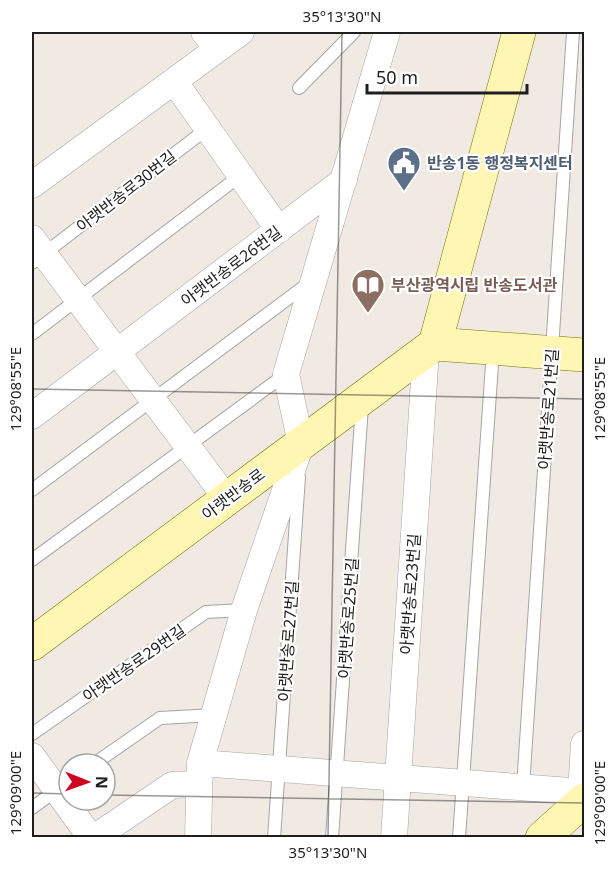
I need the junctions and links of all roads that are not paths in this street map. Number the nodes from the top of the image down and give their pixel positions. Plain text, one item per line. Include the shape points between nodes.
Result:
1 (241, 32) edge
2 (354, 32) edge
3 (519, 32) edge
4 (573, 32) edge
5 (382, 33) edge
6 (210, 40) edge
7 (174, 81) junction
8 (299, 88) dead end
9 (208, 128) junction
10 (241, 176) junction
11 (344, 180) junction
12 (32, 185) edge
13 (279, 230) junction
14 (36, 252) edge
15 (315, 278) junction
16 (78, 300) junction
17 (32, 334) edge
18 (431, 348) junction
19 (493, 348) junction
20 (117, 352) junction
21 (552, 352) junction
22 (585, 355) edge
23 (286, 374) junction
24 (362, 399) junction
25 (153, 400) junction
26 (32, 416) edge
27 (301, 444) junction
28 (188, 447) junction
29 (32, 490) edge
30 (227, 499) junction
31 (32, 560) edge
32 (243, 610) junction
33 (32, 644) edge
34 (214, 715) junction
35 (32, 734) edge
36 (585, 744) edge
37 (111, 752) edge
38 (32, 756) edge
39 (279, 769) junction
40 (199, 773) junction
41 (337, 773) junction
42 (398, 778) junction
43 (57, 779) edge
44 (463, 783) junction
45 (523, 787) junction
46 (57, 789) edge
47 (583, 794) edge
48 (32, 808) edge
49 (79, 812) edge
50 (93, 837) edge
51 (198, 837) edge
52 (274, 837) edge
53 (332, 837) edge
54 (394, 837) edge
55 (459, 837) edge
56 (542, 837) edge

1 - 6 street
2 - 8 lane
3 - 18 main road
4 - 21 lane, 아랫반송로21번길
5 - 11 street
6 - 7 street
7 - 9 street
7 - 12 street
9 - 10 street
9 - 14 lane, 아랫반송로30번길
10 - 13 street
10 - 16 lane
11 - 13 street, 아랫반송로26번길
11 - 15 street
13 - 20 street, 아랫반송로26번길
14 - 16 street, 아랫반송로30번길
15 - 23 street
15 - 25 lane
16 - 17 lane
16 - 20 street, 아랫반송로30번길
18 - 19 main road
18 - 24 main road, 아랫반송로
18 - 42 street, 아랫반송로23번길
19 - 21 main road
19 - 44 lane
20 - 25 street, 아랫반송로30번길
20 - 26 street
21 - 22 main road
21 - 45 lane, 아랫반송로21번길
23 - 27 street
23 - 28 lane
24 - 27 main road, 아랫반송로
24 - 41 lane, 아랫반송로25번길
25 - 28 street, 아랫반송로30번길
25 - 29 lane
27 - 30 main road, 아랫반송로
27 - 32 street
27 - 39 lane, 아랫반송로27번길
28 - 30 street, 아랫반송로30번길
28 - 31 lane
30 - 33 main road, 아랫반송로
32 - 34 street
32 - 35 lane, 아랫반송로29번길 via 206,612
34 - 37 lane via 160,718
34 - 40 street
36 - 47 street
38 - 43 street
39 - 40 street
39 - 41 street
39 - 52 lane, 아랫반송로27번길
40 - 50 street via 172,785
40 - 51 street
41 - 42 street
41 - 53 lane, 아랫반송로25번길
42 - 44 street
42 - 54 street, 아랫반송로23번길
44 - 45 street
44 - 55 lane
45 - 47 street
46 - 48 lane
47 - 56 main road
49 - 50 street

